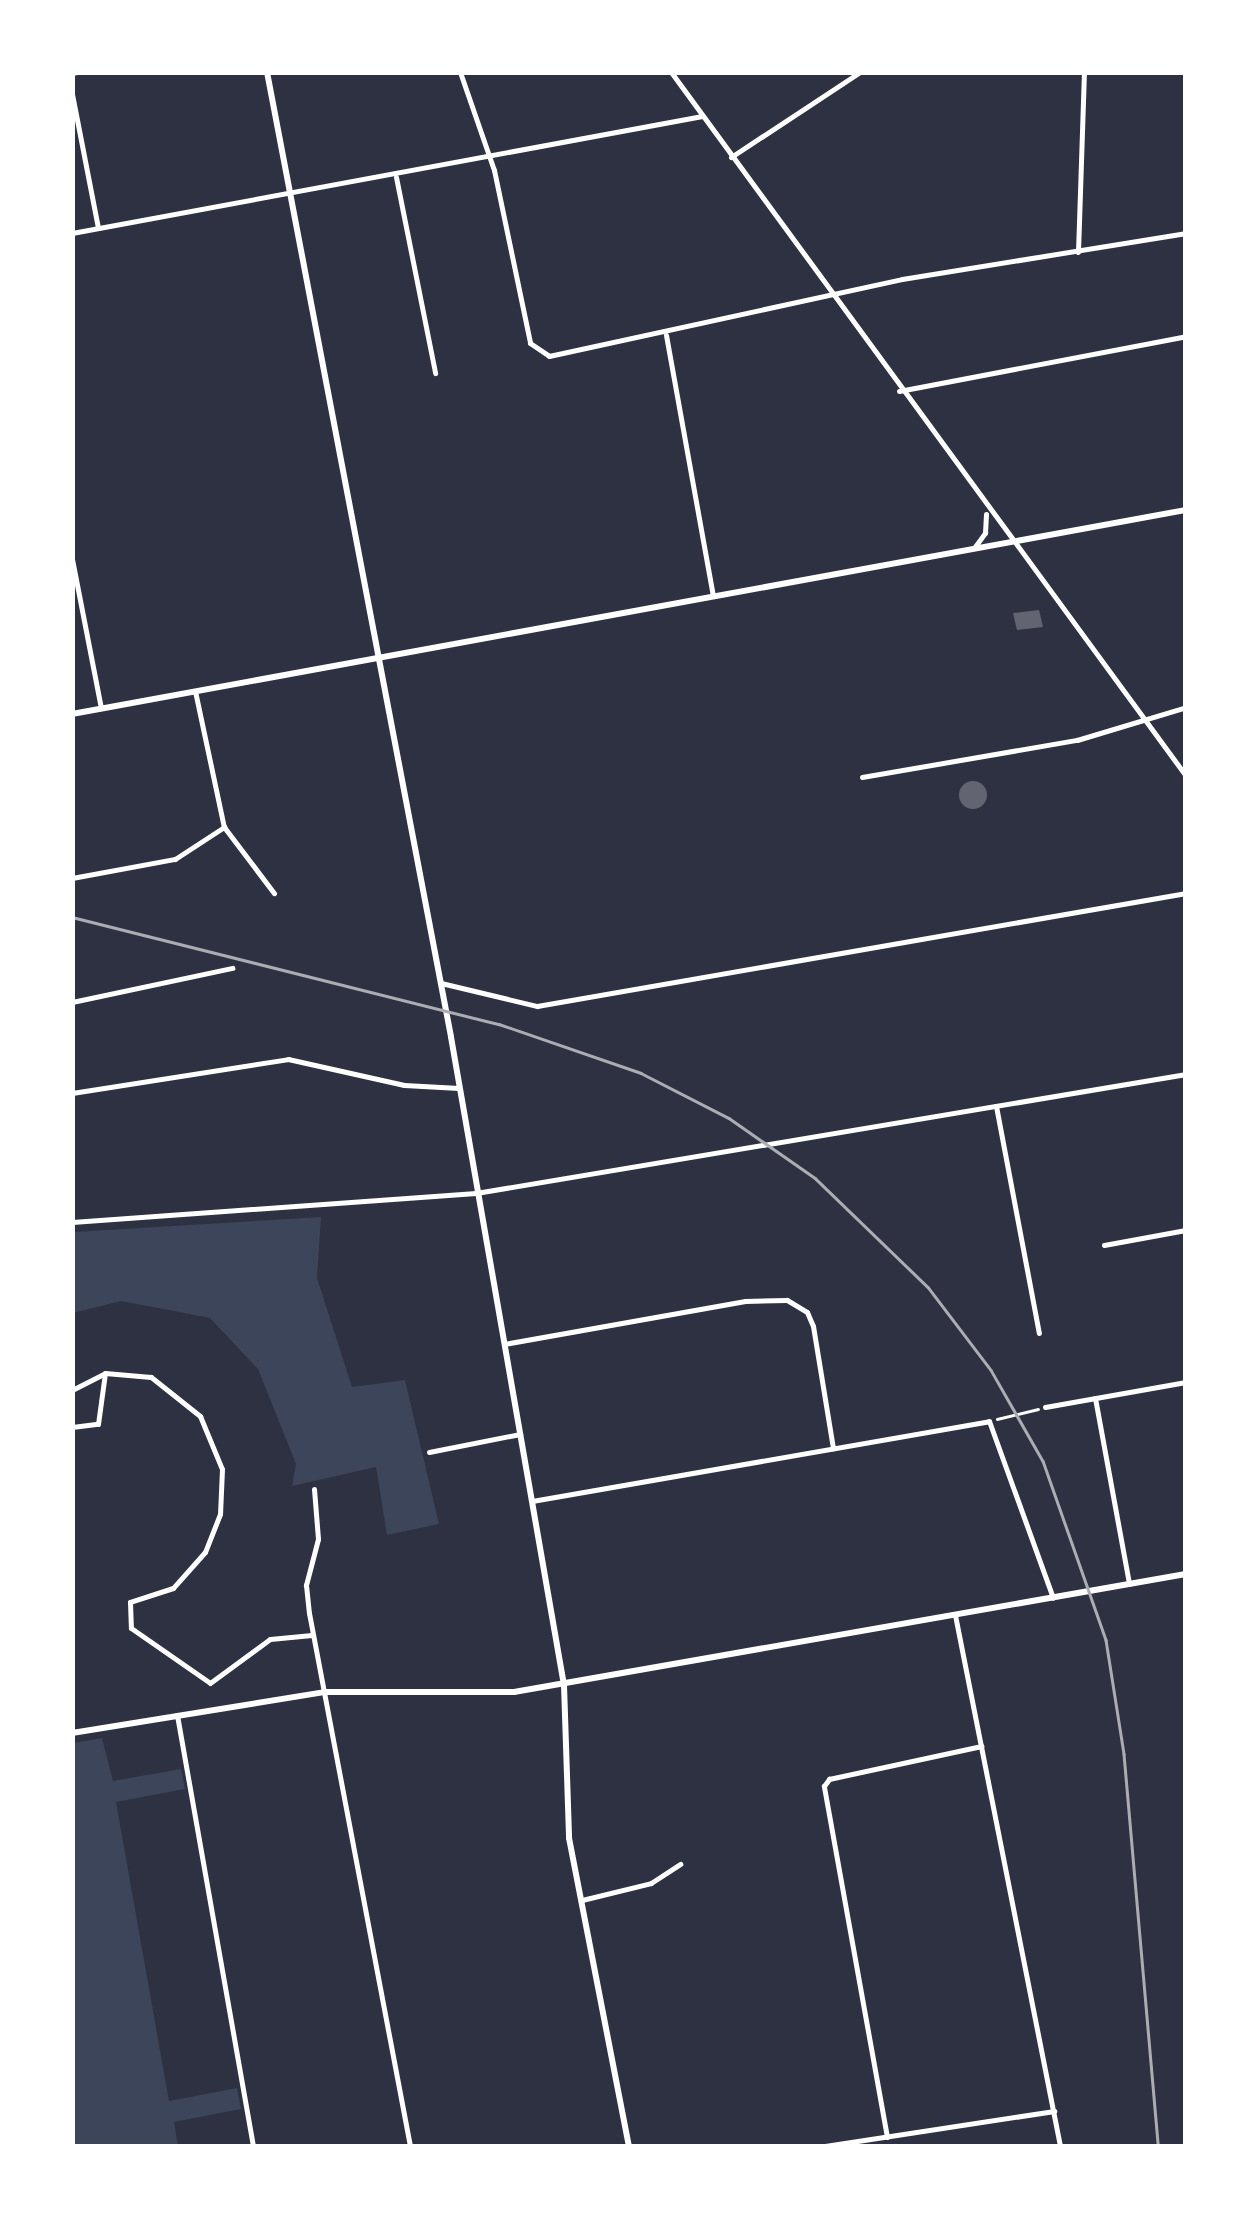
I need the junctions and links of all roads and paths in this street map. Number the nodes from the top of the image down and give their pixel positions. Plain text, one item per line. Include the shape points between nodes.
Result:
1 (267, 72) edge
2 (460, 72) edge
3 (671, 72) edge
4 (860, 72) edge
5 (1084, 72) edge
6 (72, 94) edge
7 (702, 116) junction
8 (732, 157) junction
9 (488, 160) junction
10 (396, 177) junction
11 (291, 195) junction
12 (98, 228) junction
13 (72, 234) edge
14 (1186, 234) edge
15 (1078, 252) junction
16 (831, 297) junction
17 (666, 335) junction
18 (1186, 336) edge
19 (435, 373) dead end
20 (899, 391) junction
21 (1186, 510) edge
22 (986, 511) junction
23 (1010, 542) junction
24 (973, 549) junction
25 (72, 559) edge
26 (713, 596) junction
27 (376, 658) junction
28 (195, 691) junction
29 (1186, 707) edge
30 (101, 708) junction
31 (72, 714) edge
32 (1142, 718) junction
33 (1186, 776) edge
34 (862, 777) dead end
35 (224, 827) junction
36 (72, 878) edge
37 (274, 893) dead end
38 (1186, 894) edge
39 (232, 968) dead end
40 (440, 983) junction
41 (72, 1002) edge
42 (1186, 1074) edge
43 (459, 1088) junction
44 (72, 1093) edge
45 (996, 1106) junction
46 (476, 1193) junction
47 (72, 1222) edge
48 (1186, 1230) edge
49 (1104, 1245) dead end
50 (1039, 1333) dead end
51 (504, 1344) junction
52 (104, 1372) junction
53 (1186, 1382) edge
54 (72, 1390) edge
55 (1095, 1398) junction
56 (1044, 1407) joint
57 (990, 1421) junction
58 (72, 1428) edge
59 (520, 1434) junction
60 (833, 1448) junction
61 (429, 1452) dead end
62 (314, 1489) dead end
63 (532, 1501) junction
64 (1186, 1574) edge
65 (1129, 1584) junction
66 (1053, 1598) junction
67 (954, 1614) junction
68 (312, 1635) junction
69 (564, 1685) junction
70 (326, 1692) junction
71 (177, 1715) junction
72 (72, 1734) edge
73 (982, 1746) junction
74 (680, 1864) dead end
75 (582, 1900) junction
76 (1054, 2111) junction
77 (888, 2137) junction
78 (253, 2146) edge
79 (410, 2146) edge
80 (629, 2146) edge
81 (825, 2146) edge
82 (1060, 2146) edge

1 - 11 street
2 - 9 street
3 - 7 street
4 - 8 street
5 - 15 street
6 - 12 street
7 - 8 street
7 - 9 street
8 - 16 street
9 - 10 street
9 - 17 street via 530,343 550,356
10 - 11 street
10 - 19 street
11 - 12 street
11 - 27 street
12 - 13 street
14 - 15 street
15 - 16 street
16 - 17 street
16 - 20 street
17 - 26 street
18 - 20 street
20 - 22 street
21 - 23 street
22 - 23 street
22 - 24 street via 985,533
23 - 24 street
23 - 32 street
24 - 26 street
25 - 30 street
26 - 27 street
27 - 28 street
27 - 40 street
28 - 30 street
28 - 35 street
29 - 32 street
30 - 31 street
32 - 33 street
32 - 34 street via 1077,740
35 - 36 street via 175,859
35 - 37 street
38 - 40 street via 537,1006
39 - 41 street
40 - 43 street
42 - 45 street
43 - 44 street via 404,1085 288,1059
43 - 46 street
45 - 46 street
45 - 50 street
46 - 47 street
46 - 51 street
48 - 49 street
51 - 59 street
51 - 60 street via 745,1301 786,1300 807,1312 813,1326
52 - 54 street
52 - 58 street via 98,1424
52 - 68 street via 151,1377 185,1399 208,1429 222,1468 220,1514 204,1552 173,1588 130,1602 131,1628 210,1683 270,1640
53 - 55 street
55 - 56 street
55 - 65 street
56 - 57 path
57 - 60 street
57 - 66 street
59 - 61 street
59 - 63 street
60 - 63 street
62 - 68 street via 318,1538 306,1585
63 - 69 street
64 - 65 street
65 - 66 street
66 - 67 street
67 - 69 street
67 - 73 street
68 - 70 street
69 - 70 street via 484,1694
69 - 75 street via 565,1790
70 - 71 street
70 - 79 street
71 - 72 street
71 - 78 street
73 - 76 street
73 - 77 street via 829,1779 824,1786
74 - 75 street via 651,1883
75 - 80 street
76 - 77 street
76 - 82 street
77 - 81 street

